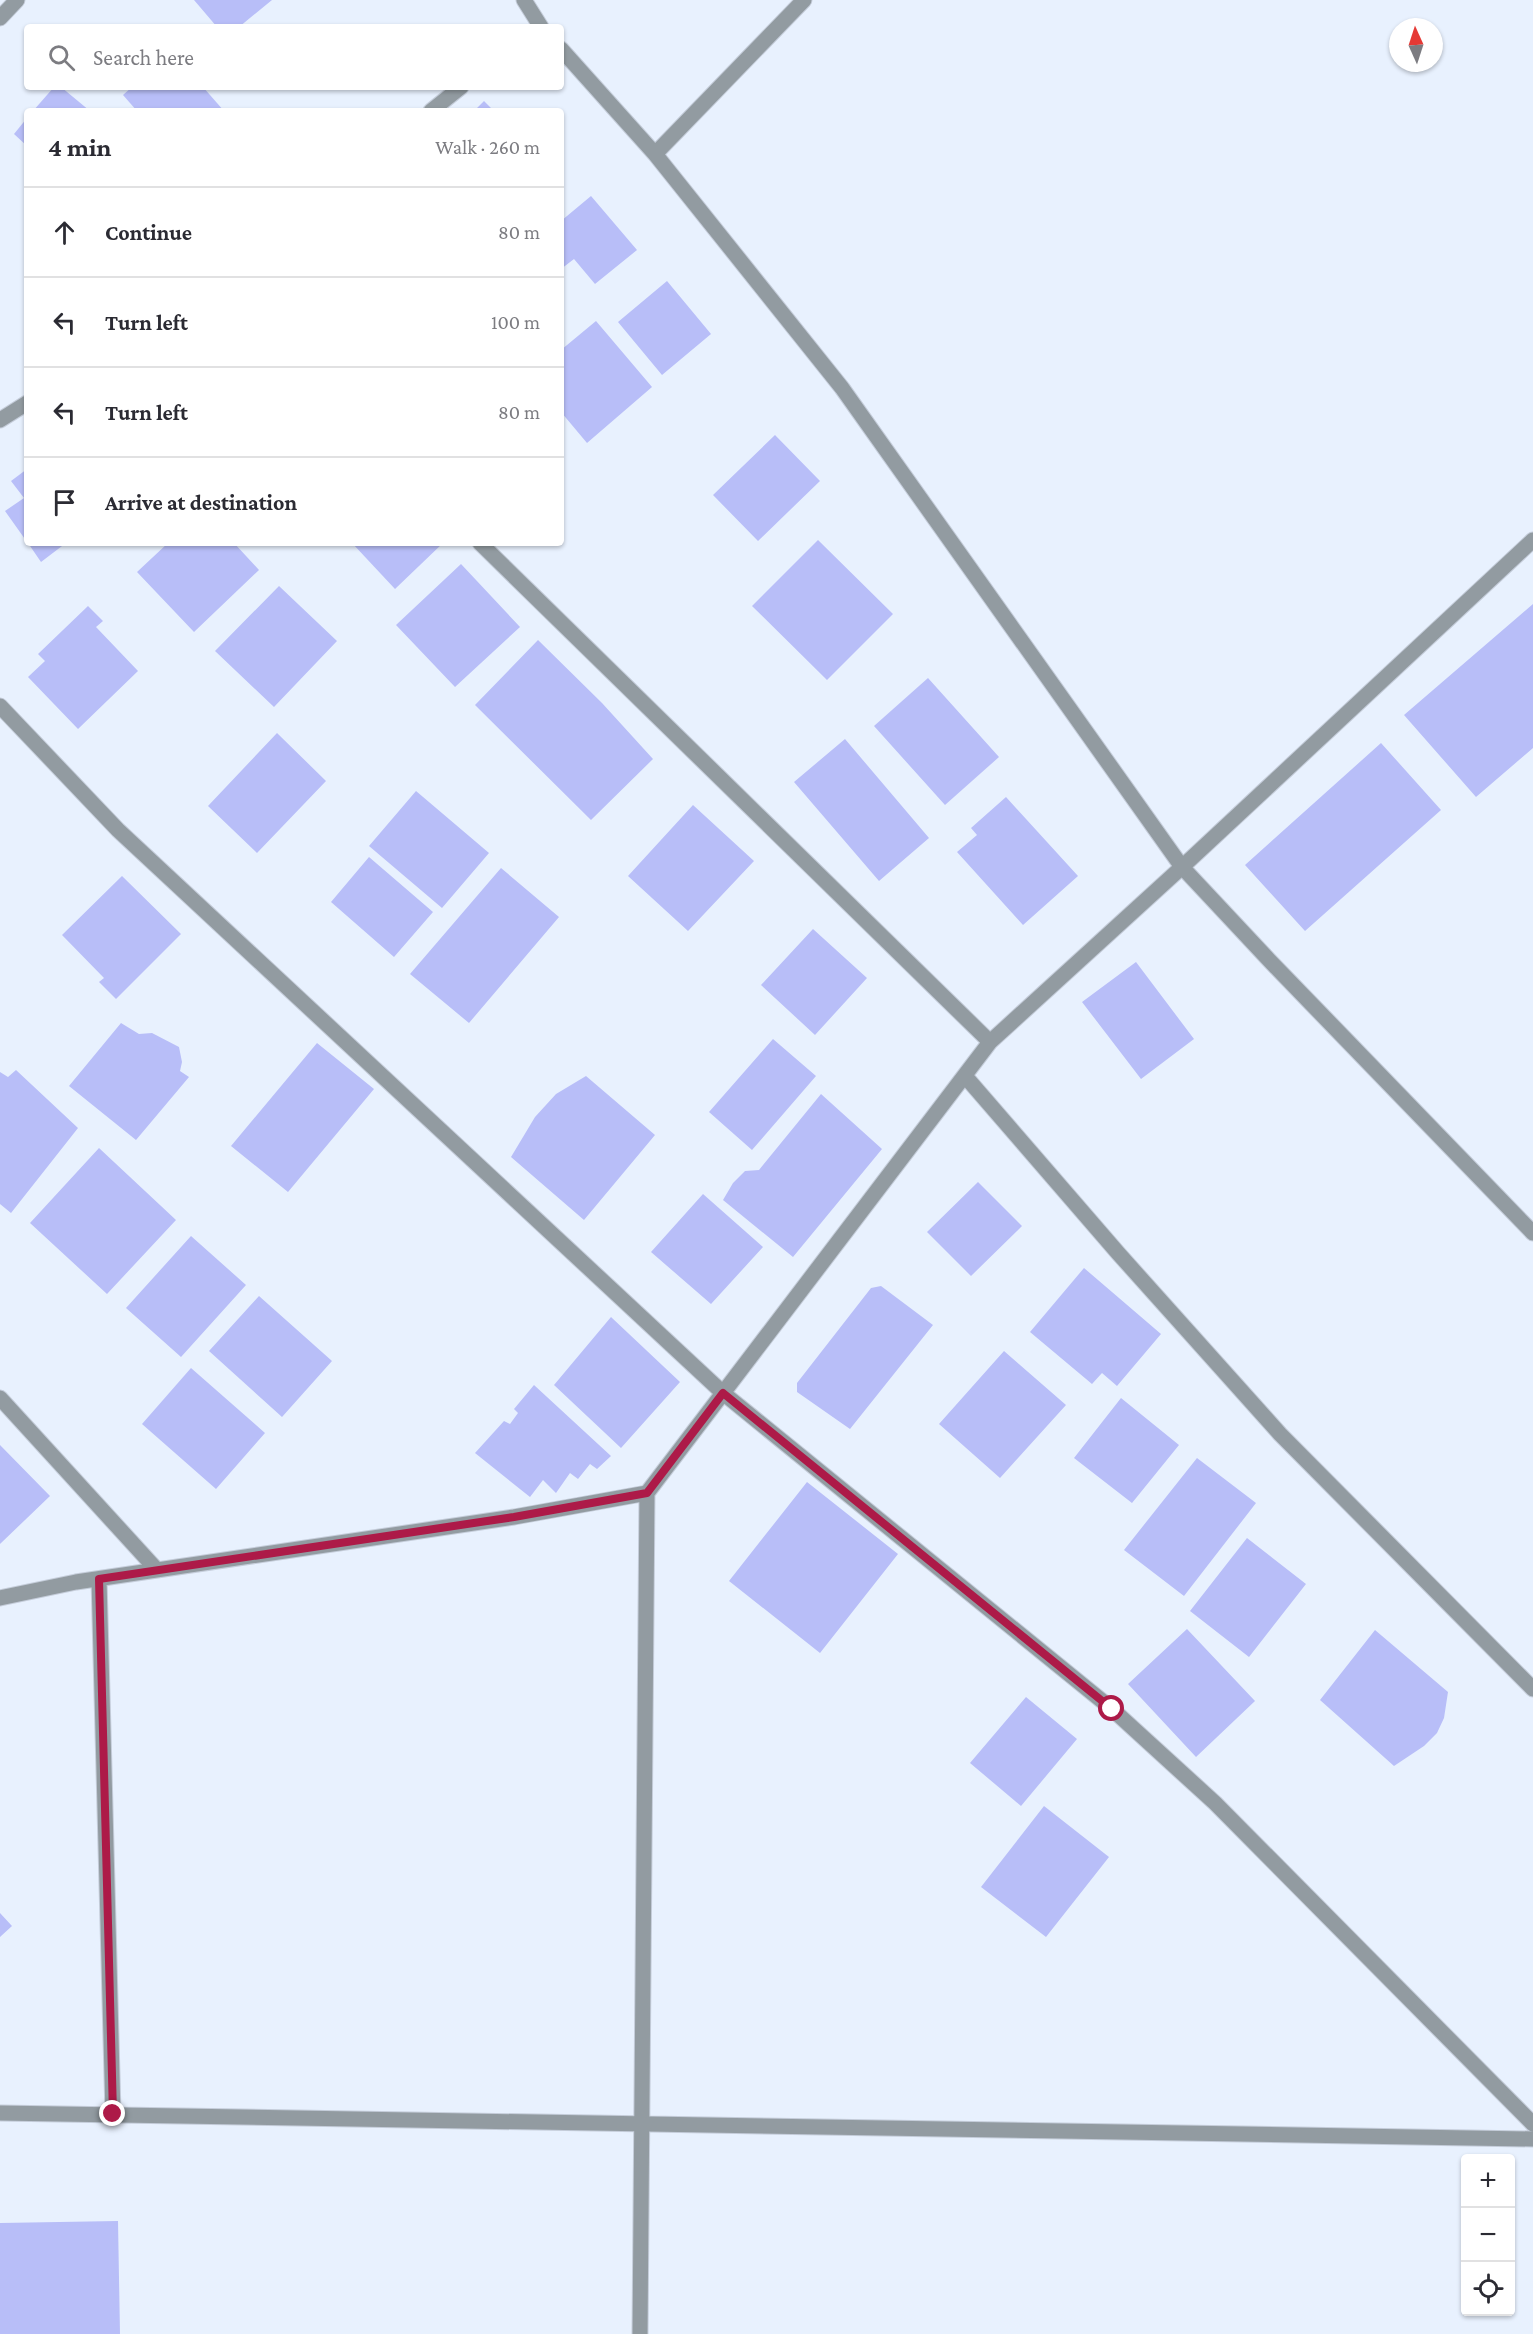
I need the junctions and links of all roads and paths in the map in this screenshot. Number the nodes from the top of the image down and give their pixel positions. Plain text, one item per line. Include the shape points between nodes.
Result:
1 (17, 0) edge
2 (524, 0) edge
3 (804, 0) edge
4 (0, 18) edge
5 (537, 24) edge
6 (564, 52) edge
7 (457, 90) edge
8 (435, 108) edge
9 (655, 154) junction
10 (24, 405) edge
11 (0, 420) edge
12 (1533, 540) edge
13 (483, 546) edge
14 (0, 706) edge
15 (1182, 867) junction
16 (990, 1042) junction
17 (964, 1076) junction
18 (1533, 1233) edge
19 (723, 1393) junction
20 (0, 1398) edge
21 (647, 1493) junction
22 (157, 1570) junction
23 (99, 1579) junction
24 (0, 1598) edge
25 (1533, 1689) edge
26 (0, 2113) edge
27 (113, 2114) junction
28 (641, 2123) junction
29 (1533, 2124) edge
30 (1533, 2139) edge
31 (640, 2334) edge

1 - 4 street
2 - 5 street
3 - 9 street
6 - 9 street
7 - 8 street
9 - 15 street via 842,388
10 - 11 street
12 - 15 street
13 - 16 street
14 - 19 street via 118,830
15 - 16 street
15 - 18 street
16 - 17 street
17 - 19 street
17 - 25 street via 1280,1434
19 - 21 street
19 - 29 street via 1120,1717 1215,1803
20 - 22 street
21 - 22 street via 514,1517
21 - 28 street
22 - 23 street
23 - 24 street
23 - 27 street
26 - 27 street
27 - 28 street
28 - 30 street
28 - 31 street

